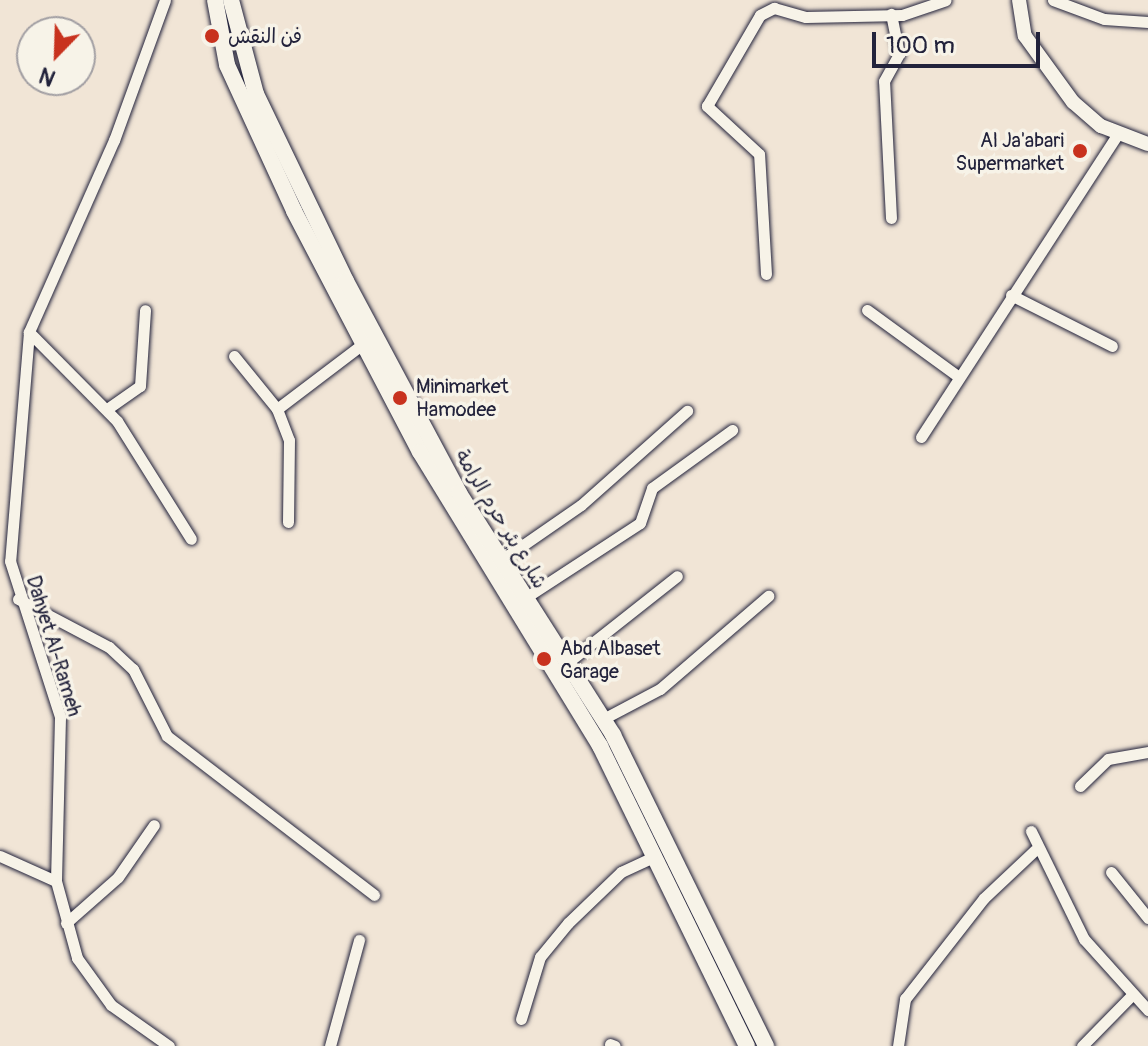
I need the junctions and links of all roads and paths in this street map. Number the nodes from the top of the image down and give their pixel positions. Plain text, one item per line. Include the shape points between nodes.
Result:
1 (165, 0) edge
2 (215, 0) edge
3 (231, 0) edge
4 (946, 0) edge
5 (1019, 0) edge
6 (1053, 0) edge
7 (891, 14) junction
8 (1148, 22) edge
9 (1117, 135) junction
10 (1148, 144) edge
11 (891, 218) dead end
12 (766, 274) dead end
13 (1011, 295) junction
14 (145, 310) dead end
15 (867, 310) dead end
16 (29, 332) junction
17 (364, 343) junction
18 (1112, 346) dead end
19 (234, 356) dead end
20 (959, 377) junction
21 (107, 409) junction
22 (277, 409) junction
23 (687, 411) dead end
24 (732, 430) dead end
25 (921, 437) dead end
26 (288, 522) dead end
27 (191, 539) dead end
28 (10, 561) junction
29 (500, 561) junction
30 (0, 571) edge
31 (677, 576) dead end
32 (768, 596) dead end
33 (525, 598) junction
34 (17, 599) junction
35 (567, 663) junction
36 (603, 719) junction
37 (1148, 752) edge
38 (1080, 786) dead end
39 (154, 825) dead end
40 (1031, 831) dead end
41 (1035, 850) junction
42 (0, 856) edge
43 (656, 856) junction
44 (1111, 872) dead end
45 (56, 881) junction
46 (374, 895) dead end
47 (1148, 918) edge
48 (66, 923) junction
49 (359, 940) dead end
50 (1131, 996) junction
51 (1148, 1010) edge
52 (521, 1019) dead end
53 (169, 1046) edge
54 (330, 1046) edge
55 (747, 1046) edge
56 (766, 1046) edge
57 (898, 1046) edge
58 (1082, 1046) edge

1 - 16 street, Dahyet Al-Rameh via 114,140
2 - 17 main road, شارع بئر حرم الرامة via 227,65
3 - 29 main road, شارع بئر حرم الرامة via 244,62 287,161
4 - 7 street
5 - 9 street via 1025,36 1042,66
6 - 8 street via 1104,19
7 - 11 street via 899,50 884,81
7 - 12 street via 767,10 709,100 711,116 759,154
9 - 10 street
9 - 13 street
13 - 18 street
13 - 20 street
14 - 21 street via 140,386
15 - 20 street
16 - 21 street
16 - 28 street, Dahyet Al-Rameh
17 - 22 street
17 - 43 main road, شارع بئر حرم الرامة
19 - 22 street
20 - 25 street
21 - 27 street
22 - 26 street via 289,440
23 - 29 street via 581,505
24 - 33 street via 652,488 640,523
28 - 30 street
28 - 34 street, Dahyet Al-Rameh
29 - 33 main road, شارع بئر حرم الرامة
31 - 35 street
32 - 36 street via 660,689
33 - 35 main road, شارع بئر حرم الرامة
34 - 45 street, Dahyet Al-Rameh via 60,717
34 - 46 street via 109,647 133,669 167,736
35 - 36 main road, شارع بئر حرم الرامة
36 - 56 main road, شارع بئر حرم الرامة
37 - 38 street via 1108,759
39 - 48 street via 118,877
40 - 41 street
41 - 50 street via 1084,939
41 - 57 street via 984,898 905,999
42 - 45 street
43 - 52 street via 621,872 568,923 540,957
43 - 55 main road, شارع بئر حرم الرامة
44 - 47 street
45 - 48 street, Dahyet Al-Rameh
48 - 53 street, Dahyet Al-Rameh via 92,983
49 - 54 street
50 - 51 street
50 - 58 street

